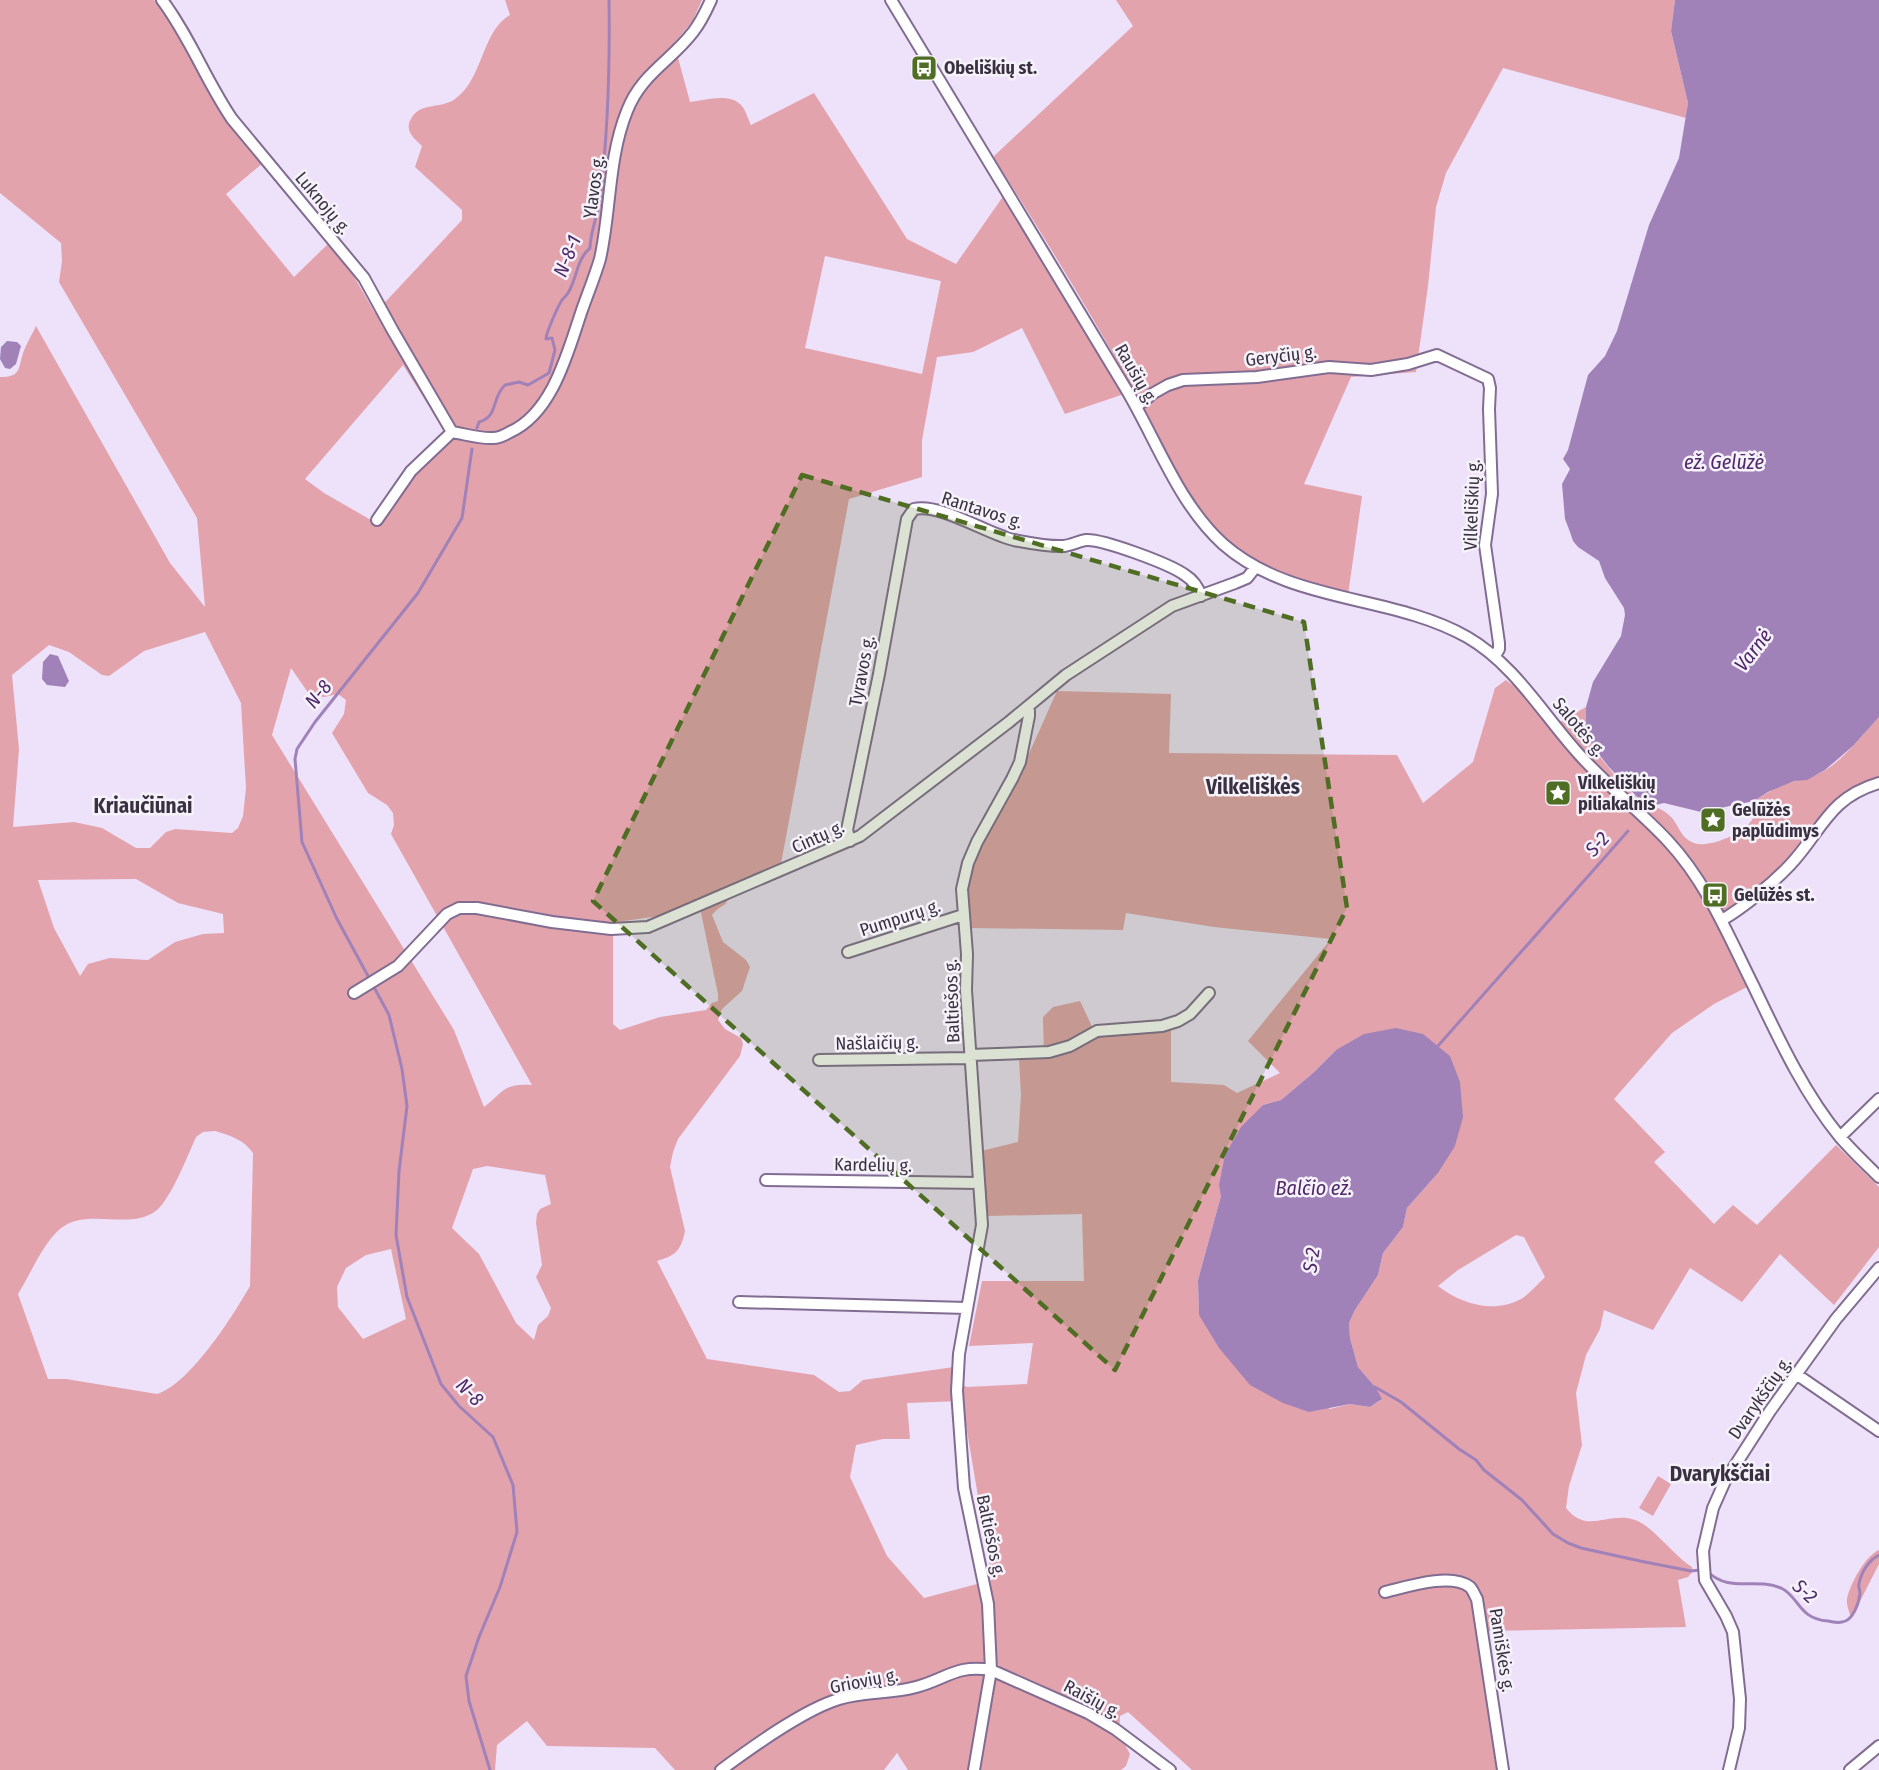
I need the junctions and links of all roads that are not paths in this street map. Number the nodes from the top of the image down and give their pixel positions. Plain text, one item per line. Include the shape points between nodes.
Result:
1 (162, 0) edge
2 (711, 0) edge
3 (891, 0) edge
4 (1490, 388) joint
5 (1136, 406) junction
6 (452, 432) junction
7 (914, 509) joint
8 (377, 520) dead end
9 (1255, 568) junction
10 (1202, 596) junction
11 (1495, 657) junction
12 (1027, 707) junction
13 (1879, 783) edge
14 (850, 841) junction
15 (963, 915) junction
16 (1722, 920) junction
17 (848, 952) dead end
18 (354, 993) dead end
19 (1209, 993) dead end
20 (971, 1056) junction
21 (819, 1060) dead end
22 (1879, 1099) edge
23 (1840, 1137) junction
24 (1879, 1177) edge
25 (766, 1180) dead end
26 (979, 1183) junction
27 (1879, 1268) edge
28 (739, 1302) dead end
29 (967, 1308) junction
30 (1796, 1374) junction
31 (1879, 1431) edge
32 (1385, 1592) dead end
33 (991, 1670) junction
34 (1879, 1746) edge
35 (721, 1770) edge
36 (975, 1770) edge
37 (1170, 1770) edge
38 (1503, 1770) edge
39 (1729, 1770) edge
40 (1850, 1770) edge

1 - 6 street, Luknojų g. via 232,119 364,278
2 - 6 street, Ylavos g. via 693,33 647,77 626,113 617,144 599,260 550,393 528,420 500,437
3 - 5 street, Raušių g.
4 - 5 street, Geryčių g. via 1484,376 1437,356 1371,370 1329,367 1246,378 1183,380
4 - 11 street, Vilkeliškių g. via 1492,494 1485,545 1499,643
5 - 9 street, Raušių g. via 1193,510 1223,544
6 - 8 street via 411,471
7 - 10 street, Rantavos g. via 943,514 1011,539 1058,546 1095,541 1144,555 1184,574
7 - 14 street, Tyravos g. via 907,519 893,586 847,830
9 - 10 street, Cintų g. via 1246,578
9 - 11 street, Salotės g. via 1298,585 1431,621
10 - 12 street, Cintų g. via 1159,613 1066,675
11 - 16 street, Salotės g. via 1580,756 1679,854
12 - 14 street, Cintų g. via 867,832
12 - 15 street, Baltiešos g. via 1029,717 1020,762 968,864 962,889
13 - 16 street via 1835,807 1790,866
14 - 18 street, Cintų g. via 648,927 610,929 459,908 447,914 398,966
15 - 17 street, Pumpurų g.
15 - 20 street, Baltiešos g.
16 - 23 street, Salotės g. via 1795,1067
19 - 20 street, Našlaičių g. via 1190,1014 1162,1026 1097,1031 1050,1052
20 - 21 street, Našlaičių g.
20 - 26 street, Baltiešos g.
22 - 23 street
23 - 24 street, Salotės g.
25 - 26 street, Kardelių g.
26 - 29 street, Baltiešos g. via 982,1226
27 - 30 street, Dvarykščių g.
28 - 29 street
29 - 33 street, Baltiešos g. via 957,1392 964,1488 988,1604
30 - 31 street
30 - 39 street, Dvarykščių g. via 1725,1481 1713,1508 1703,1551 1705,1580 1733,1632 1736,1654 1739,1728
32 - 38 street, Pamiškės g. via 1423,1582 1453,1580 1470,1587 1478,1599
33 - 35 street, Griovių g. via 976,1667 955,1671 922,1686 828,1703
33 - 36 street, Baltiešos g.
33 - 37 street, Raišių g. via 1088,1713
34 - 40 street

